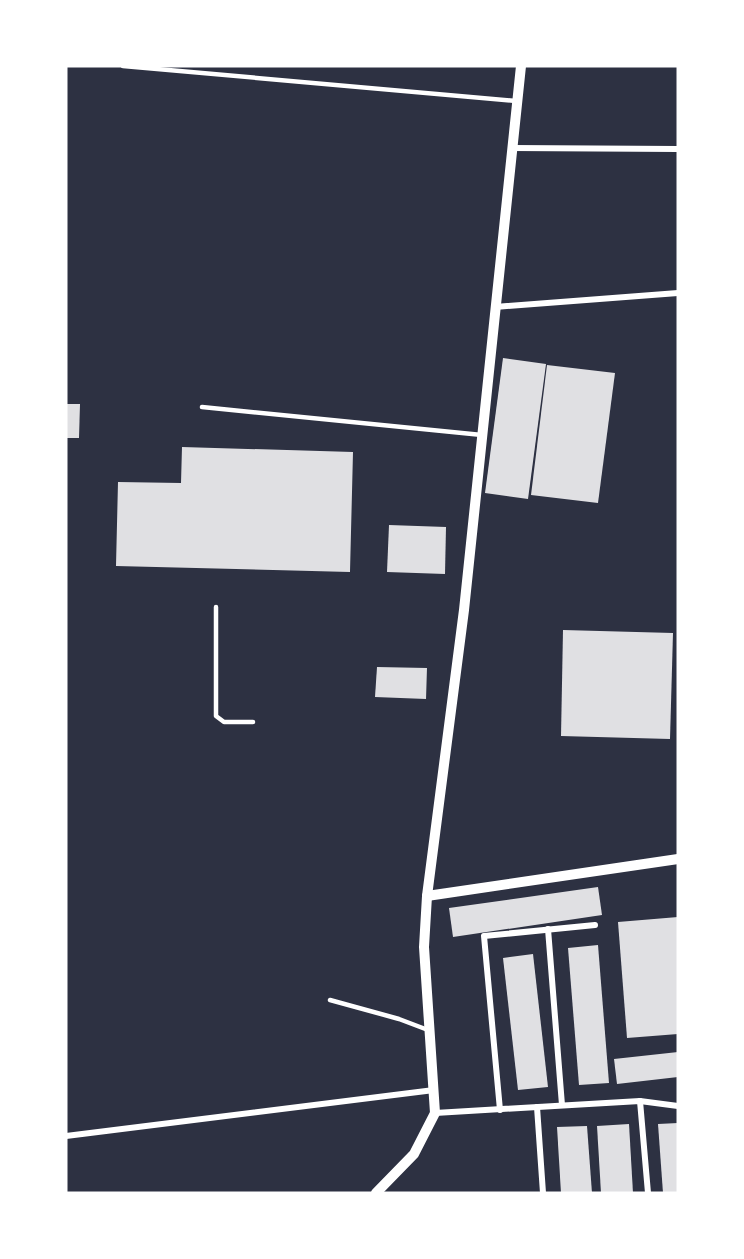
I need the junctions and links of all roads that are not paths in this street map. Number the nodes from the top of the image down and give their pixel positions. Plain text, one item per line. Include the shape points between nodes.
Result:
1 (123, 66) edge
2 (521, 66) edge
3 (516, 101) junction
4 (511, 148) junction
5 (678, 149) edge
6 (678, 293) edge
7 (495, 307) junction
8 (202, 407) dead end
9 (482, 435) junction
10 (216, 607) dead end
11 (253, 722) dead end
12 (678, 859) edge
13 (427, 896) junction
14 (595, 925) dead end
15 (548, 929) junction
16 (330, 1000) dead end
17 (430, 1031) junction
18 (434, 1090) junction
19 (640, 1101) junction
20 (562, 1105) junction
21 (678, 1106) edge
22 (537, 1107) junction
23 (500, 1110) junction
24 (435, 1113) junction
25 (66, 1136) edge
26 (376, 1193) edge
27 (543, 1193) edge
28 (648, 1193) edge

1 - 3 lane
2 - 3 street
3 - 4 street
4 - 5 street
4 - 7 street
6 - 7 street
7 - 9 street
8 - 9 lane
9 - 13 street
10 - 11 lane via 216,716 224,722
12 - 13 street
13 - 17 street via 424,947
14 - 15 street
15 - 20 street
15 - 23 street via 484,936
16 - 17 lane
17 - 18 street
18 - 24 street
18 - 25 street
19 - 20 street
19 - 21 street
19 - 28 street
20 - 22 street
22 - 23 street
22 - 27 street
23 - 24 street
24 - 26 street via 414,1154

